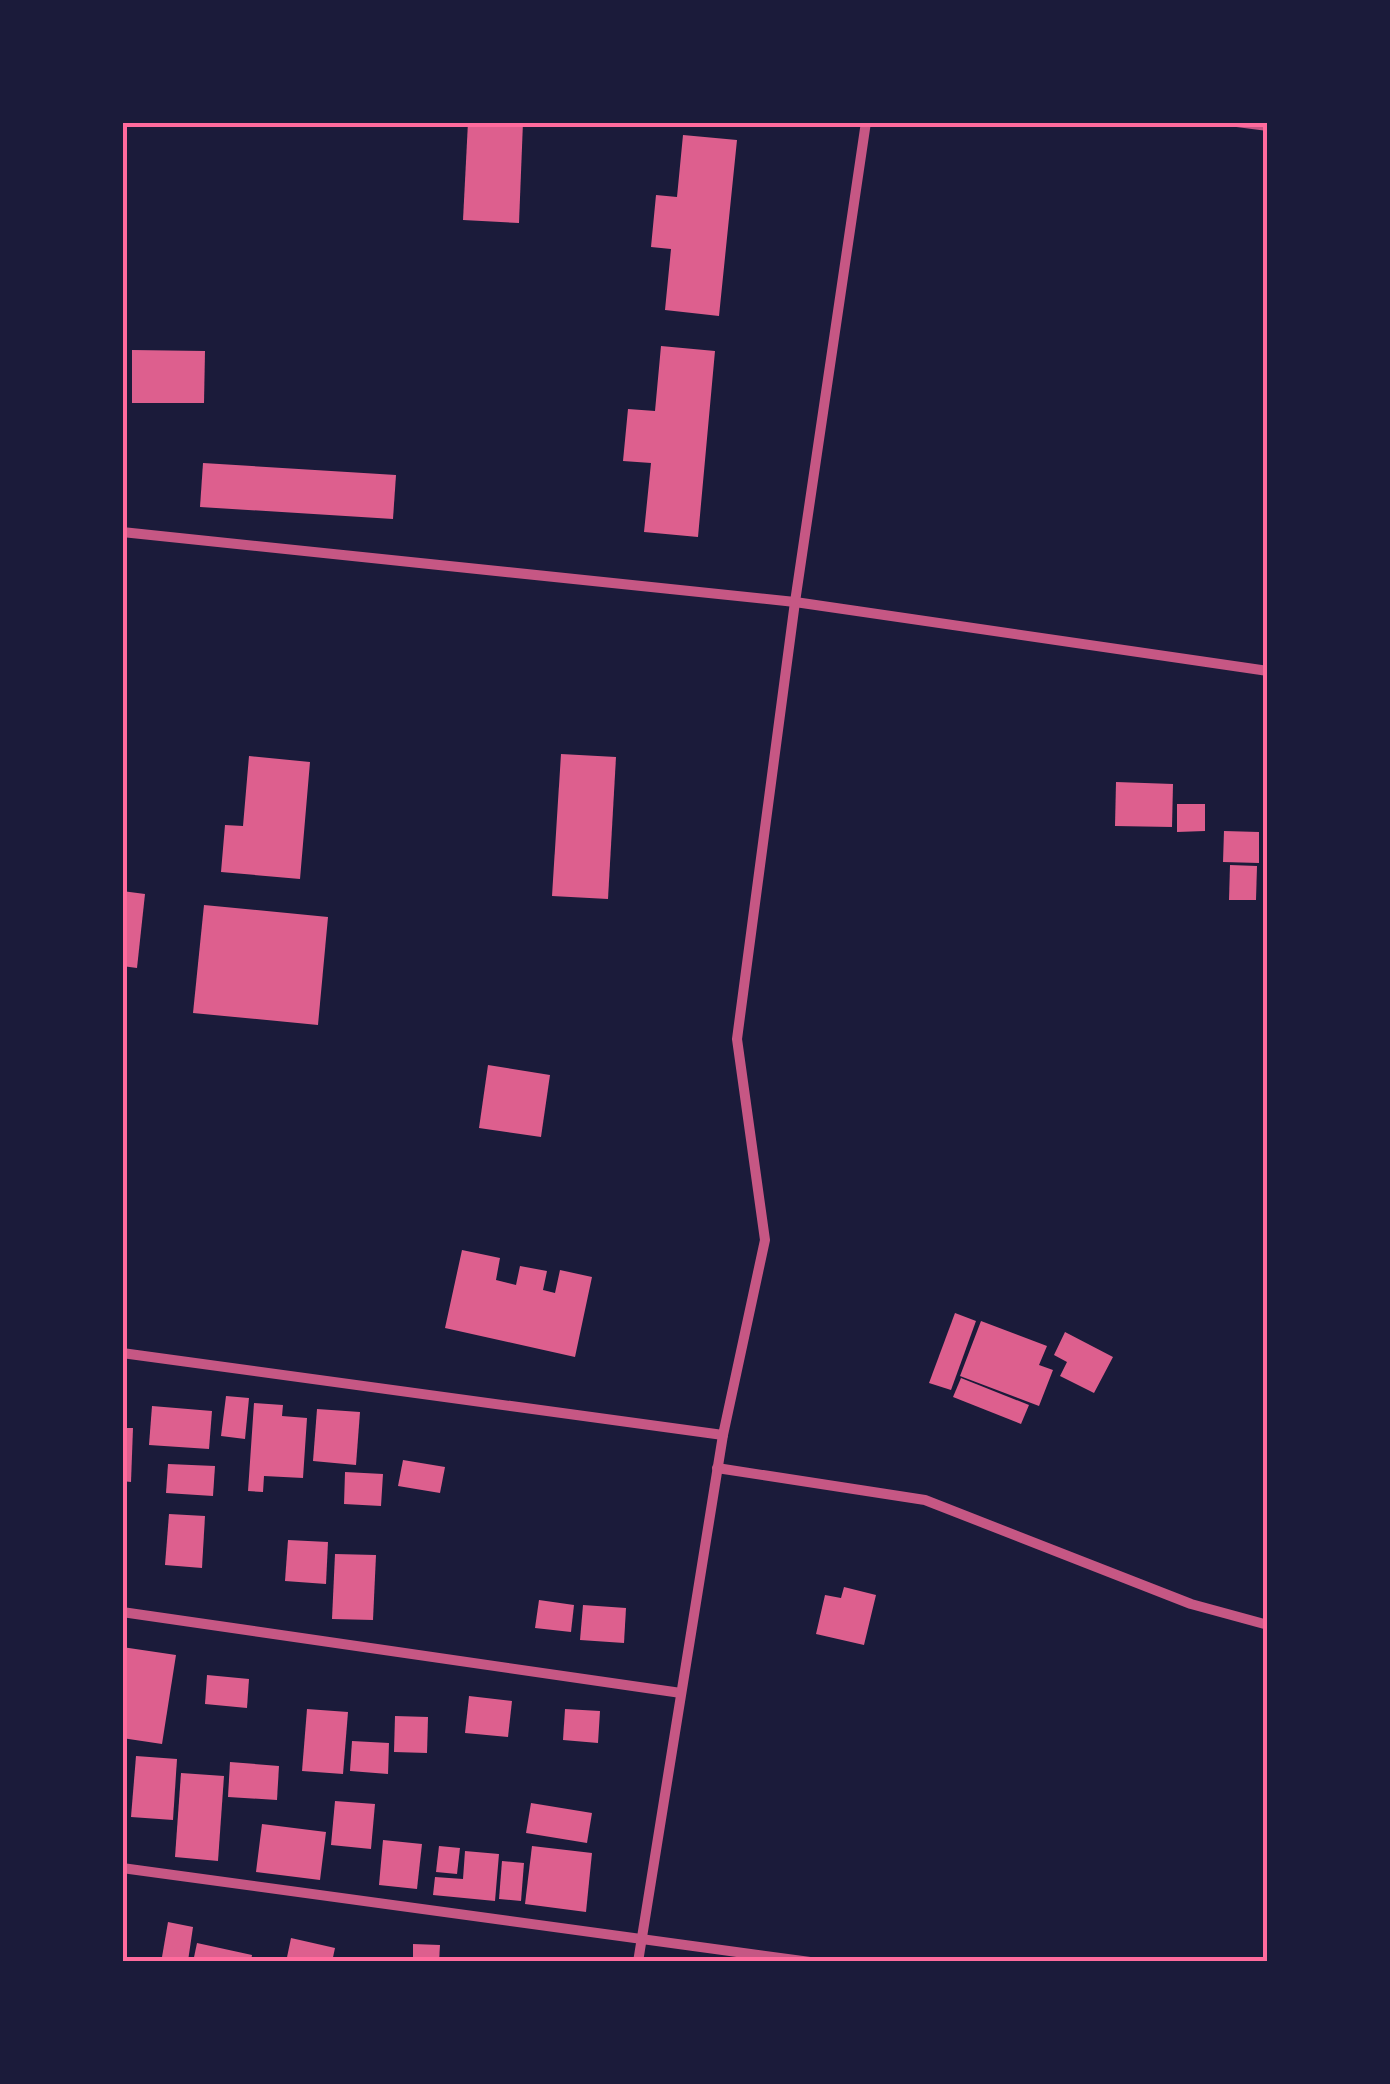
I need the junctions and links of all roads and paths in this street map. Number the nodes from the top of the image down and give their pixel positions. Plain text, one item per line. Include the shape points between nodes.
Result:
1 (866, 122) edge
2 (1237, 122) edge
3 (1268, 126) edge
4 (122, 532) edge
5 (795, 602) junction
6 (1268, 670) edge
7 (122, 1353) edge
8 (722, 1435) junction
9 (718, 1468) junction
10 (122, 1612) edge
11 (1268, 1625) edge
12 (681, 1693) junction
13 (122, 1868) edge
14 (642, 1939) junction
15 (638, 1962) edge
16 (810, 1962) edge

1 - 5 street
2 - 3 street
4 - 5 street
5 - 6 street
5 - 8 street via 737,1040 765,1240
7 - 8 street
8 - 9 street
9 - 11 street via 926,1500 1190,1604
9 - 12 street
10 - 12 street
12 - 14 street
13 - 14 street
14 - 15 street
14 - 16 street

